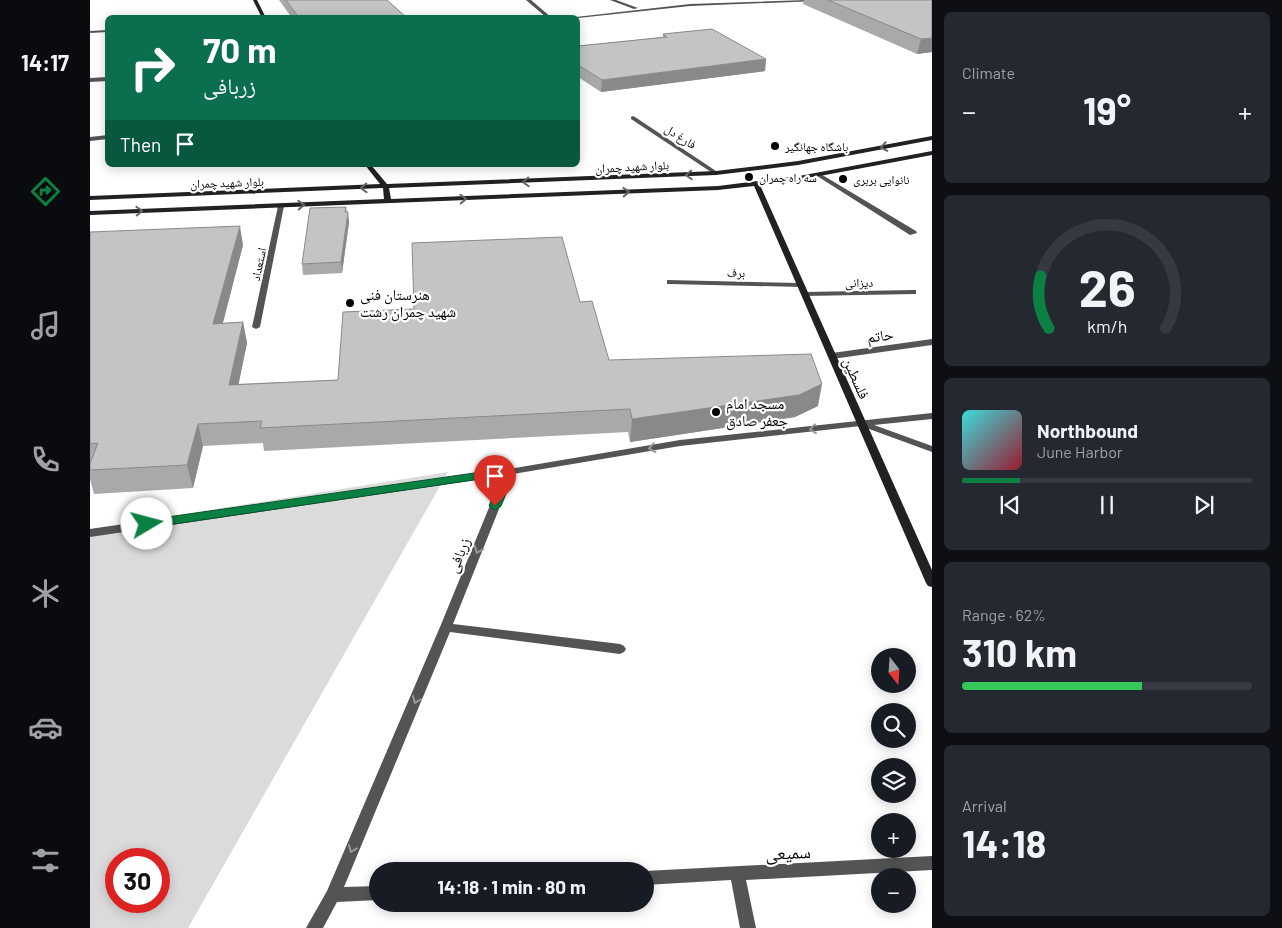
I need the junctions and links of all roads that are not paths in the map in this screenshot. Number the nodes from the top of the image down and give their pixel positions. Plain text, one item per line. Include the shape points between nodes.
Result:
1 (256, 0) edge
2 (528, 0) edge
3 (612, 0) edge
4 (825, 2) dead end
5 (639, 9) junction
6 (263, 15) edge
7 (546, 15) edge
8 (580, 17) edge
9 (105, 31) edge
10 (90, 32) edge
11 (105, 78) edge
12 (90, 80) edge
13 (633, 118) dead end
14 (105, 137) edge
15 (932, 138) edge
16 (90, 139) edge
17 (932, 153) edge
18 (370, 167) edge
19 (716, 173) junction
20 (819, 175) junction
21 (757, 184) junction
22 (386, 187) junction
23 (263, 192) junction
24 (90, 198) edge
25 (388, 202) junction
26 (282, 206) junction
27 (260, 207) junction
28 (90, 213) edge
29 (913, 233) dead end
30 (670, 282) dead end
31 (803, 289) junction
32 (913, 292) dead end
33 (256, 327) dead end
34 (932, 342) edge
35 (832, 356) junction
36 (932, 416) edge
37 (862, 424) junction
38 (932, 450) edge
39 (509, 472) junction
40 (90, 533) edge
41 (932, 583) edge
42 (446, 627) junction
43 (620, 649) dead end
44 (932, 863) edge
45 (737, 874) junction
46 (654, 878) edge
47 (369, 893) edge
48 (332, 895) junction
49 (314, 928) edge
50 (748, 928) edge

1 - 6 main road
2 - 7 street
3 - 5 street
4 - 5 street via 772,1
5 - 8 street
9 - 10 street
11 - 12 street
13 - 19 street, فارغ دل
14 - 16 street
15 -> 19 main road, بلوار شهید چمران via 798,163
17 - 20 main road, بلوار شهید چمران
18 - 22 main road
19 -> 22 main road, بلوار شهید چمران
20 - 21 main road, بلوار شهید چمران
20 - 29 street
25 -> 21 main road, بلوار شهید چمران
21 - 31 main road, فلسطین
22 -> 23 main road, بلوار شهید چمران
22 - 25 main road
23 - 24 main road, بلوار شهید چمران
23 - 27 main road
26 -> 25 main road, بلوار شهید چمران
26 - 27 main road, بلوار شهید چمران
26 - 33 street, استعداد
28 -> 27 main road, بلوار شهید چمران
30 - 31 street, برف
31 - 32 street, دیزانی
31 - 35 main road, فلسطین
34 - 35 street, حاتم
35 - 37 main road, فلسطین
36 - 37 street
37 - 38 street
37 -> 39 street via 680,443
37 - 41 main road, فلسطین
39 - 40 street
39 -> 42 street, زربافی
42 - 43 street
42 -> 48 street, زربافی
44 - 45 street, سمیعی
45 - 46 street, سمیعی
45 - 50 street
47 - 48 street
48 - 49 street, زربافی

